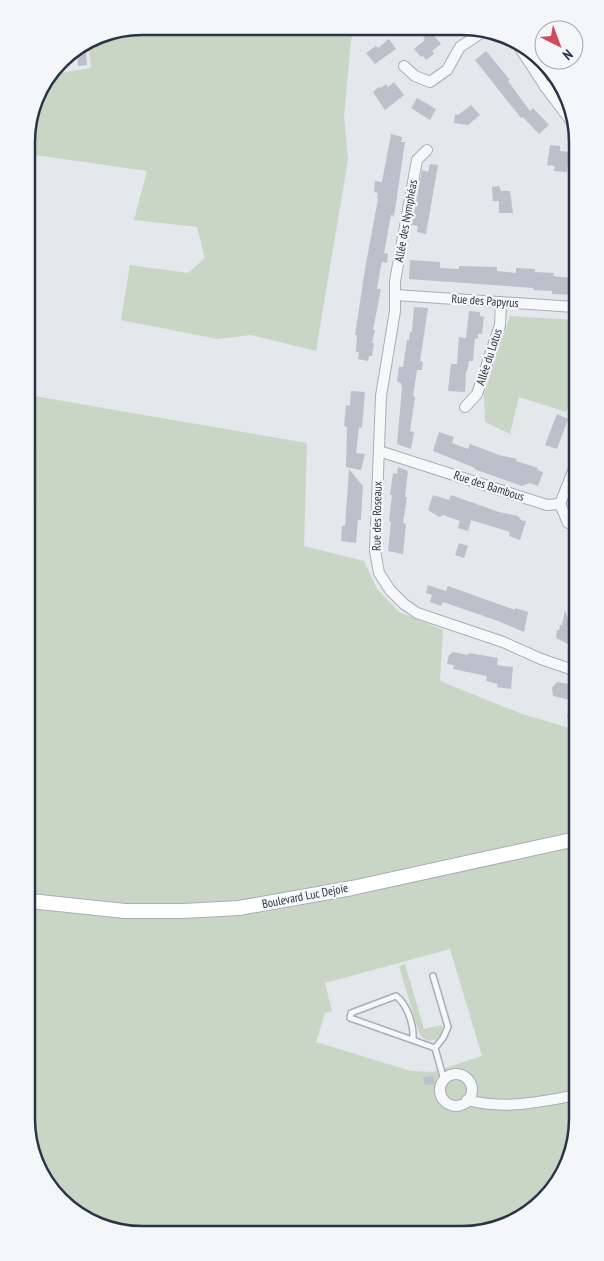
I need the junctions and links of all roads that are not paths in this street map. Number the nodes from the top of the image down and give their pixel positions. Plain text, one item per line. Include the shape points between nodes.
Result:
1 (476, 36) edge
2 (525, 55) edge
3 (404, 66) dead end
4 (553, 85) edge
5 (546, 88) junction
6 (565, 112) edge
7 (426, 150) dead end
8 (395, 295) junction
9 (501, 302) junction
10 (569, 307) edge
11 (465, 407) dead end
12 (379, 451) junction
13 (569, 481) edge
14 (560, 504) junction
15 (569, 523) edge
16 (569, 669) edge
17 (569, 841) edge
18 (35, 902) edge
19 (433, 976) dead end
20 (413, 1040) junction
21 (435, 1048) junction
22 (444, 1080) junction
23 (569, 1096) edge
24 (467, 1100) junction

1 - 3 street via 460,47 448,70 430,82 415,76
2 - 5 street
4 - 5 street
5 - 6 street
7 - 8 street, Allée des Nymphéas via 418,160
8 - 9 street, Rue des Papyrus
8 - 12 street, Rue des Roseaux via 381,396
9 - 10 street, Rue des Papyrus
9 - 11 street, Allée du Lotus via 500,326 477,394
12 - 14 street, Rue des Bambous via 547,505
12 - 16 street, Rue des Roseaux via 375,551 379,573 390,590 417,613
13 - 14 street
14 - 15 street
17 - 18 main road, Boulevard Luc Dejoie via 334,892 239,908 125,911
19 - 21 lane via 448,1027
20 - 20 lane via 350,1018 351,1012 396,996 402,1001 414,1030
20 - 21 lane
21 - 22 lane
22 - 24 street via 440,1090 443,1100 452,1105 463,1104
22 - 24 street via 458,1074 466,1078 471,1087
23 - 24 street via 522,1105 481,1104

